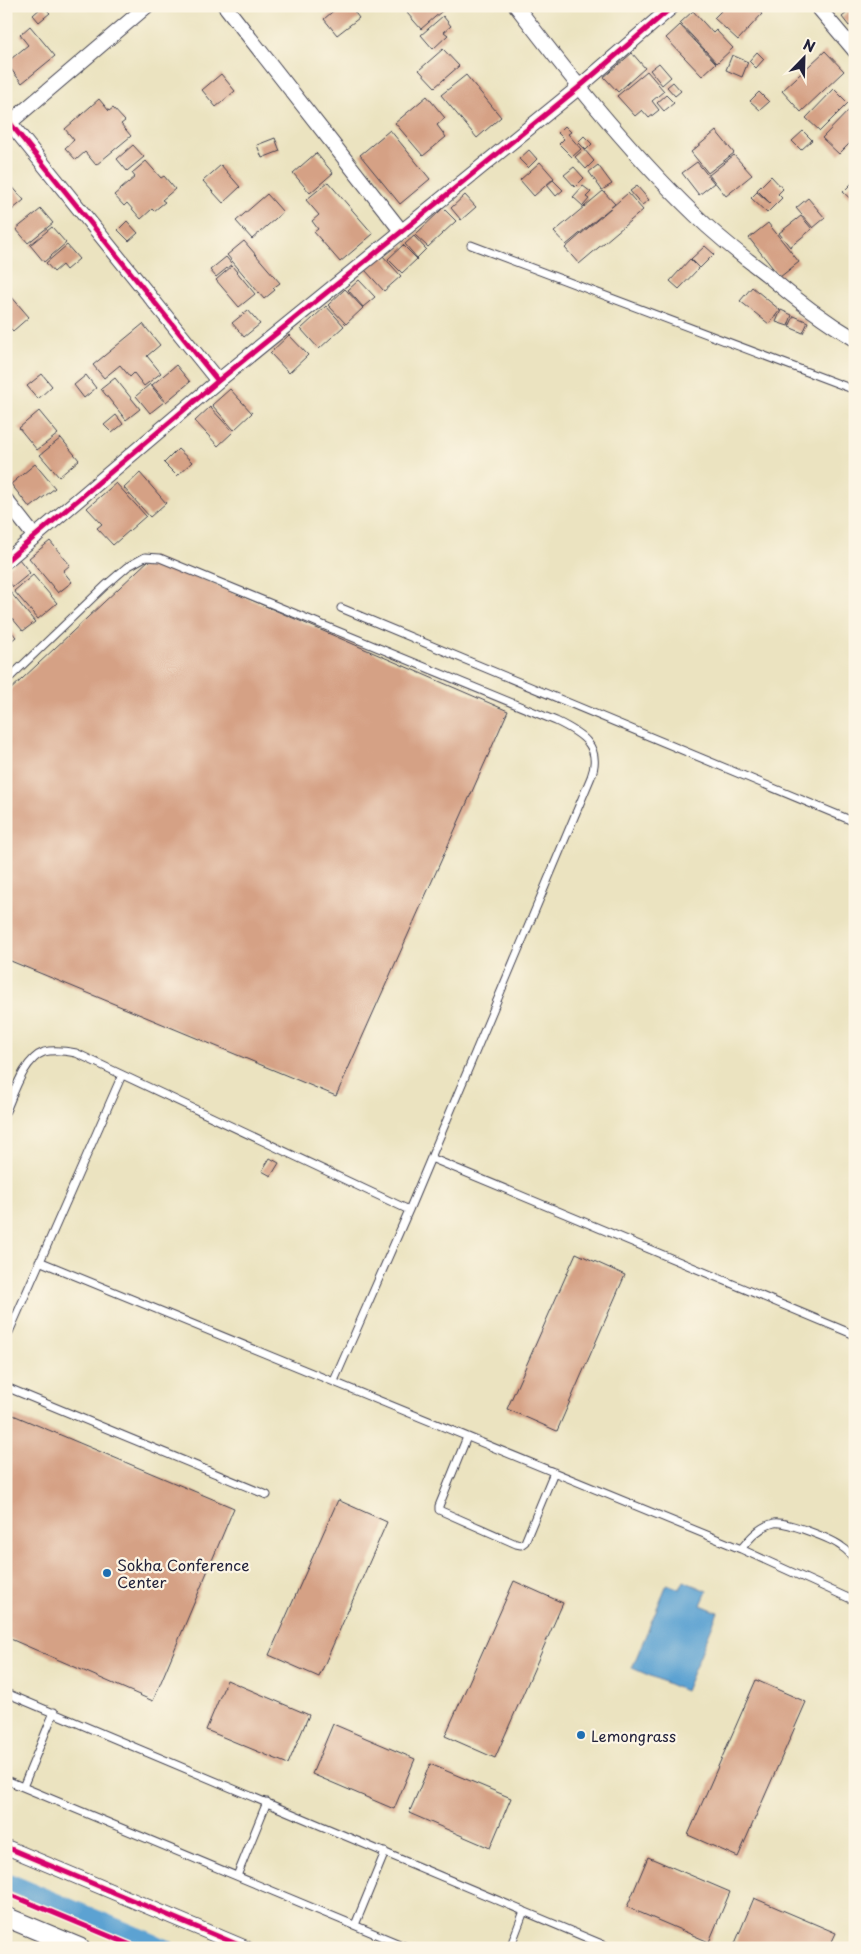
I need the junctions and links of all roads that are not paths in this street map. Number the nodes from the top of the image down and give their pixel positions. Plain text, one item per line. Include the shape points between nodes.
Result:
1 (146, 6) edge
2 (226, 6) edge
3 (516, 6) edge
4 (673, 6) edge
5 (818, 6) edge
6 (855, 51) edge
7 (578, 88) junction
8 (7, 122) edge
9 (402, 232) junction
10 (470, 245) dead end
11 (855, 339) edge
12 (218, 381) junction
13 (855, 390) edge
14 (6, 500) edge
15 (35, 537) junction
16 (6, 561) edge
17 (341, 608) dead end
18 (6, 681) edge
19 (855, 822) edge
20 (122, 1074) junction
21 (6, 1111) edge
22 (432, 1158) junction
23 (409, 1210) junction
24 (39, 1261) junction
25 (855, 1334) edge
26 (6, 1339) edge
27 (334, 1381) junction
28 (6, 1387) edge
29 (467, 1437) junction
30 (554, 1472) junction
31 (267, 1496) dead end
32 (740, 1549) junction
33 (855, 1561) edge
34 (855, 1601) edge
35 (6, 1693) edge
36 (54, 1712) junction
37 (6, 1780) edge
38 (24, 1787) junction
39 (266, 1802) junction
40 (6, 1848) edge
41 (385, 1852) junction
42 (237, 1876) junction
43 (524, 1911) junction
44 (6, 1917) edge
45 (355, 1925) junction
46 (596, 1945) edge
47 (80, 1948) edge
48 (246, 1948) edge
49 (409, 1948) edge
50 (510, 1948) edge
51 (611, 1948) edge

1 - 8 street
2 - 9 street
3 - 7 street
4 - 7 street
5 - 6 street
7 - 9 street
7 - 11 street via 708,227 797,299
8 - 12 street
9 - 12 street
10 - 13 lane
12 - 15 street
14 - 15 street
15 - 16 street
17 - 19 lane
18 - 22 lane via 127,567 145,557 152,557 556,721 573,729 590,745 595,755 595,768
20 - 21 lane via 76,1053 43,1052 27,1066
20 - 23 lane
20 - 24 lane
22 - 23 lane
22 - 25 lane
23 - 27 lane
24 - 26 lane
24 - 27 lane
27 - 29 lane
28 - 31 lane
29 - 30 lane
29 - 30 lane via 439,1510 516,1544 525,1542
30 - 32 lane
32 - 33 lane via 764,1527 776,1523 792,1525 842,1546
32 - 34 lane
35 - 36 lane
36 - 38 lane
36 - 39 lane
37 - 38 lane
38 - 42 lane
39 - 41 lane
39 - 42 lane
40 - 48 street
41 - 43 lane
41 - 45 lane
42 - 45 lane
43 - 46 lane
43 - 50 lane
44 - 47 main road
45 - 49 lane
46 - 51 lane

